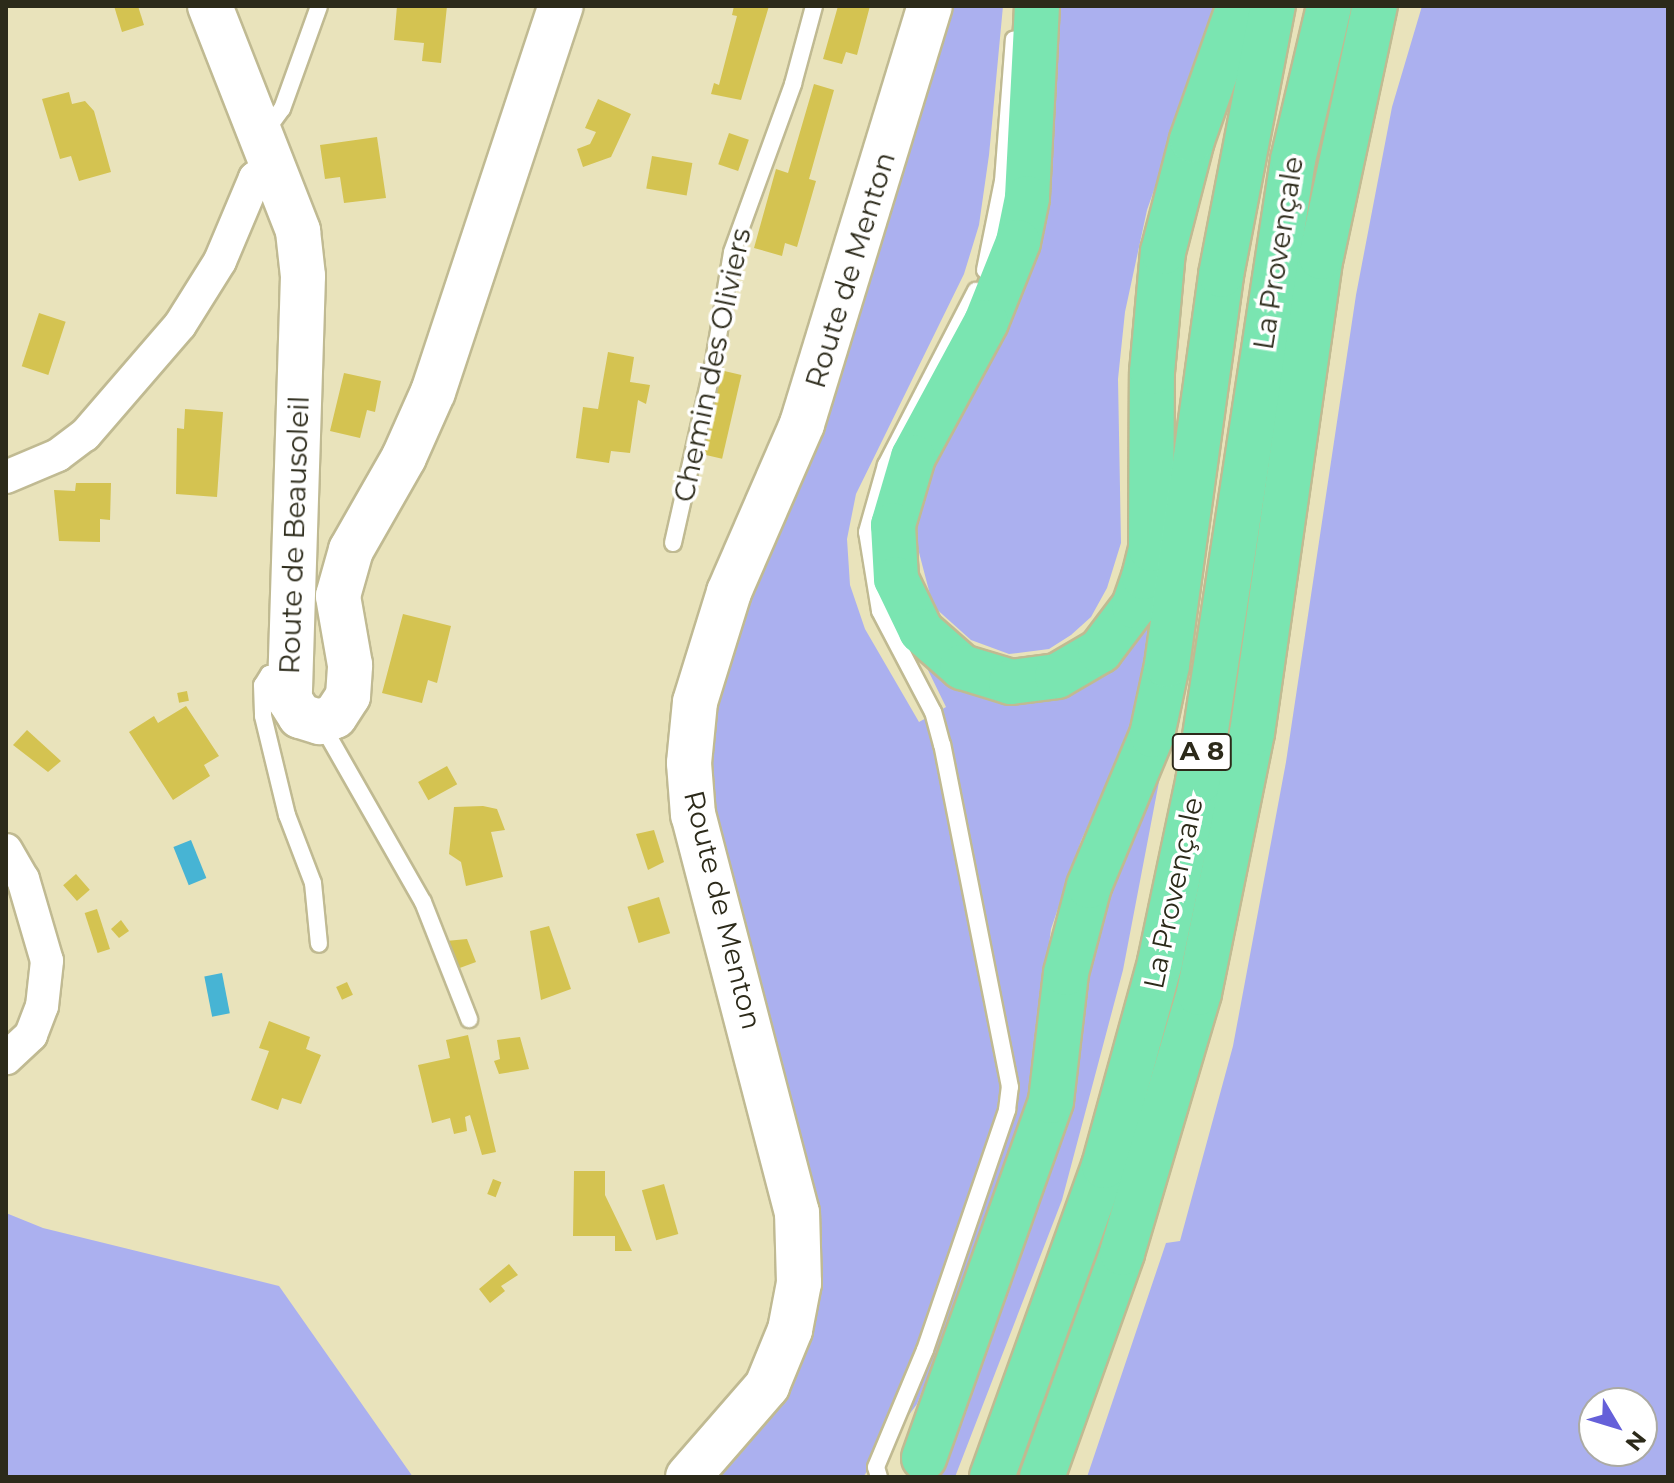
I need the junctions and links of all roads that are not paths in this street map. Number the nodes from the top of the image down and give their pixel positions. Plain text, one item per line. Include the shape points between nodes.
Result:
1 (210, 6) edge
2 (319, 6) edge
3 (561, 6) edge
4 (814, 6) edge
5 (930, 6) edge
6 (1239, 6) edge
7 (1273, 6) edge
8 (1329, 6) edge
9 (1375, 6) edge
10 (1027, 10) edge
11 (268, 149) junction
12 (6, 477) edge
13 (673, 543) dead end
14 (289, 672) junction
15 (320, 722) junction
16 (6, 850) edge
17 (319, 944) dead end
18 (469, 1019) dead end
19 (6, 1058) edge
20 (917, 1469) edge
21 (688, 1477) edge
22 (879, 1477) edge
23 (992, 1477) edge
24 (1042, 1477) edge

1 - 11 main road, Route de Beausoleil
2 - 11 lane
3 - 15 main road, Route de Beausoleil via 433,392 404,457 351,550 338,596 350,665 348,696 335,716
4 - 13 lane, Chemin des Oliviers via 793,84 732,252 714,361
5 - 21 main road, Route de Menton via 802,424 729,592 695,702 689,763 693,815 797,1213 799,1283 790,1330 767,1386
6 - 10 highway via 1192,140 1163,252 1152,372 1151,549 1144,577 1134,606 1100,651 1057,676 1011,682 962,667 921,631 896,579 893,525 918,445 986,322 1018,242 1027,198
7 - 20 highway via 1221,275 1167,665 1152,735 1142,770 1089,886 1066,973 1051,1101
8 - 23 highway, La Provençale / A 8 via 1293,160 1198,782 1160,962 1104,1166
9 - 24 highway, La Provençale / A 8 via 1321,257 1252,733 1203,978 1122,1253
10 - 22 lane via 1001,197 984,275 886,465 867,532 880,611 933,712 942,745 1010,1087 1007,1110 925,1350 876,1467
11 - 12 street via 220,261 180,325 85,435 58,455
11 - 14 main road, Route de Beausoleil via 298,231 303,276
14 - 15 main road, Route de Beausoleil via 290,700 300,716
14 - 17 lane via 269,674 262,685 263,716 287,815 313,883
15 - 18 lane via 423,902
16 - 19 street via 23,879 47,961 42,1006 31,1035

